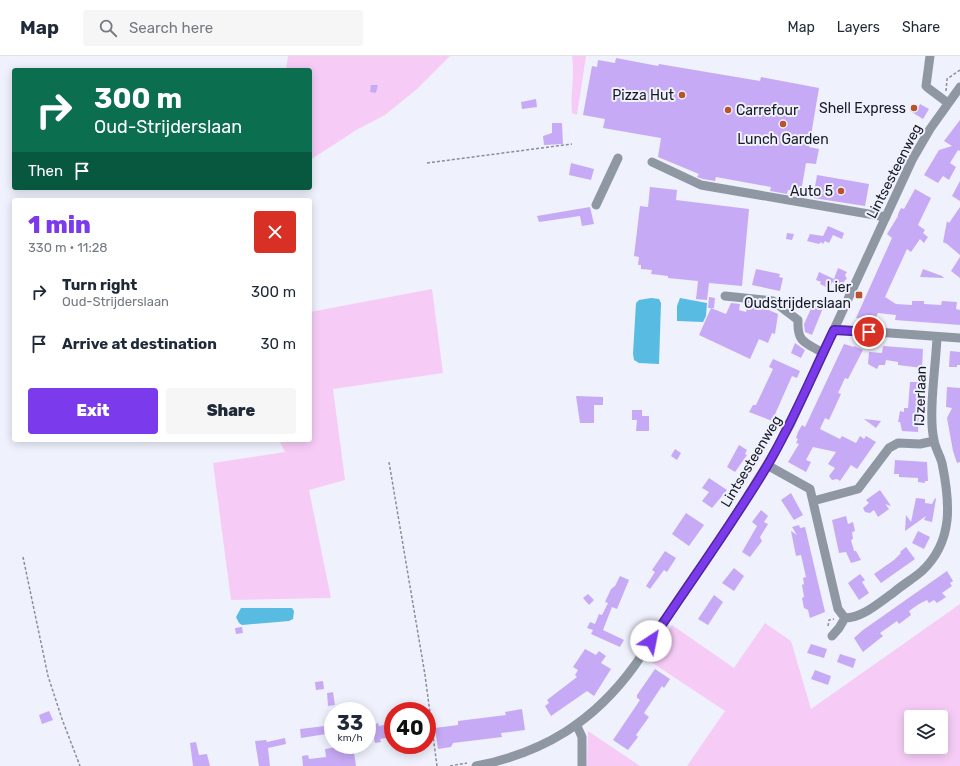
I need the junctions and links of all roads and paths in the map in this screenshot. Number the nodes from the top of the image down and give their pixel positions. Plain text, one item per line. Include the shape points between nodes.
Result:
1 (930, 56) edge
2 (960, 87) edge
3 (948, 103) junction
4 (572, 144) dead end
5 (618, 158) dead end
6 (652, 162) dead end
7 (427, 163) dead end
8 (596, 205) dead end
9 (886, 217) junction
10 (725, 296) dead end
11 (834, 330) junction
12 (937, 337) junction
13 (960, 338) edge
14 (823, 353) junction
15 (934, 441) junction
16 (389, 462) dead end
17 (768, 465) junction
18 (813, 501) junction
19 (23, 557) dead end
20 (846, 618) junction
21 (834, 619) dead end
22 (828, 626) dead end
23 (832, 636) dead end
24 (577, 726) junction
25 (475, 764) edge
26 (80, 766) edge
27 (437, 766) edge
28 (450, 766) edge
29 (582, 766) edge

1 - 3 street via 927,87
2 - 3 street, Lintsesteenweg
3 - 9 street, Lintsesteenweg via 918,150
4 - 7 path
5 - 8 street
6 - 9 street via 701,185
9 - 11 street, Lintsesteenweg
10 - 14 street via 773,301 798,320 798,333 804,342
11 - 12 street
11 - 14 street, Lintsesteenweg
12 - 13 street
12 - 15 street, IJzerlaan via 932,411
14 - 17 street, Lintsesteenweg via 790,425
15 - 18 street via 898,444 889,448 858,489
15 - 20 street, IJzerlaan via 942,462 949,500 946,529 938,551 913,579 856,618
16 - 27 path via 425,675
17 - 18 street via 810,489
17 - 24 street, Lintsesteenweg via 619,687
18 - 20 street via 838,610
19 - 26 path via 48,676
20 - 23 street
21 - 22 path via 829,620
24 - 25 street, Lintsesteenweg via 516,755
24 - 29 street via 582,737
25 - 28 path

